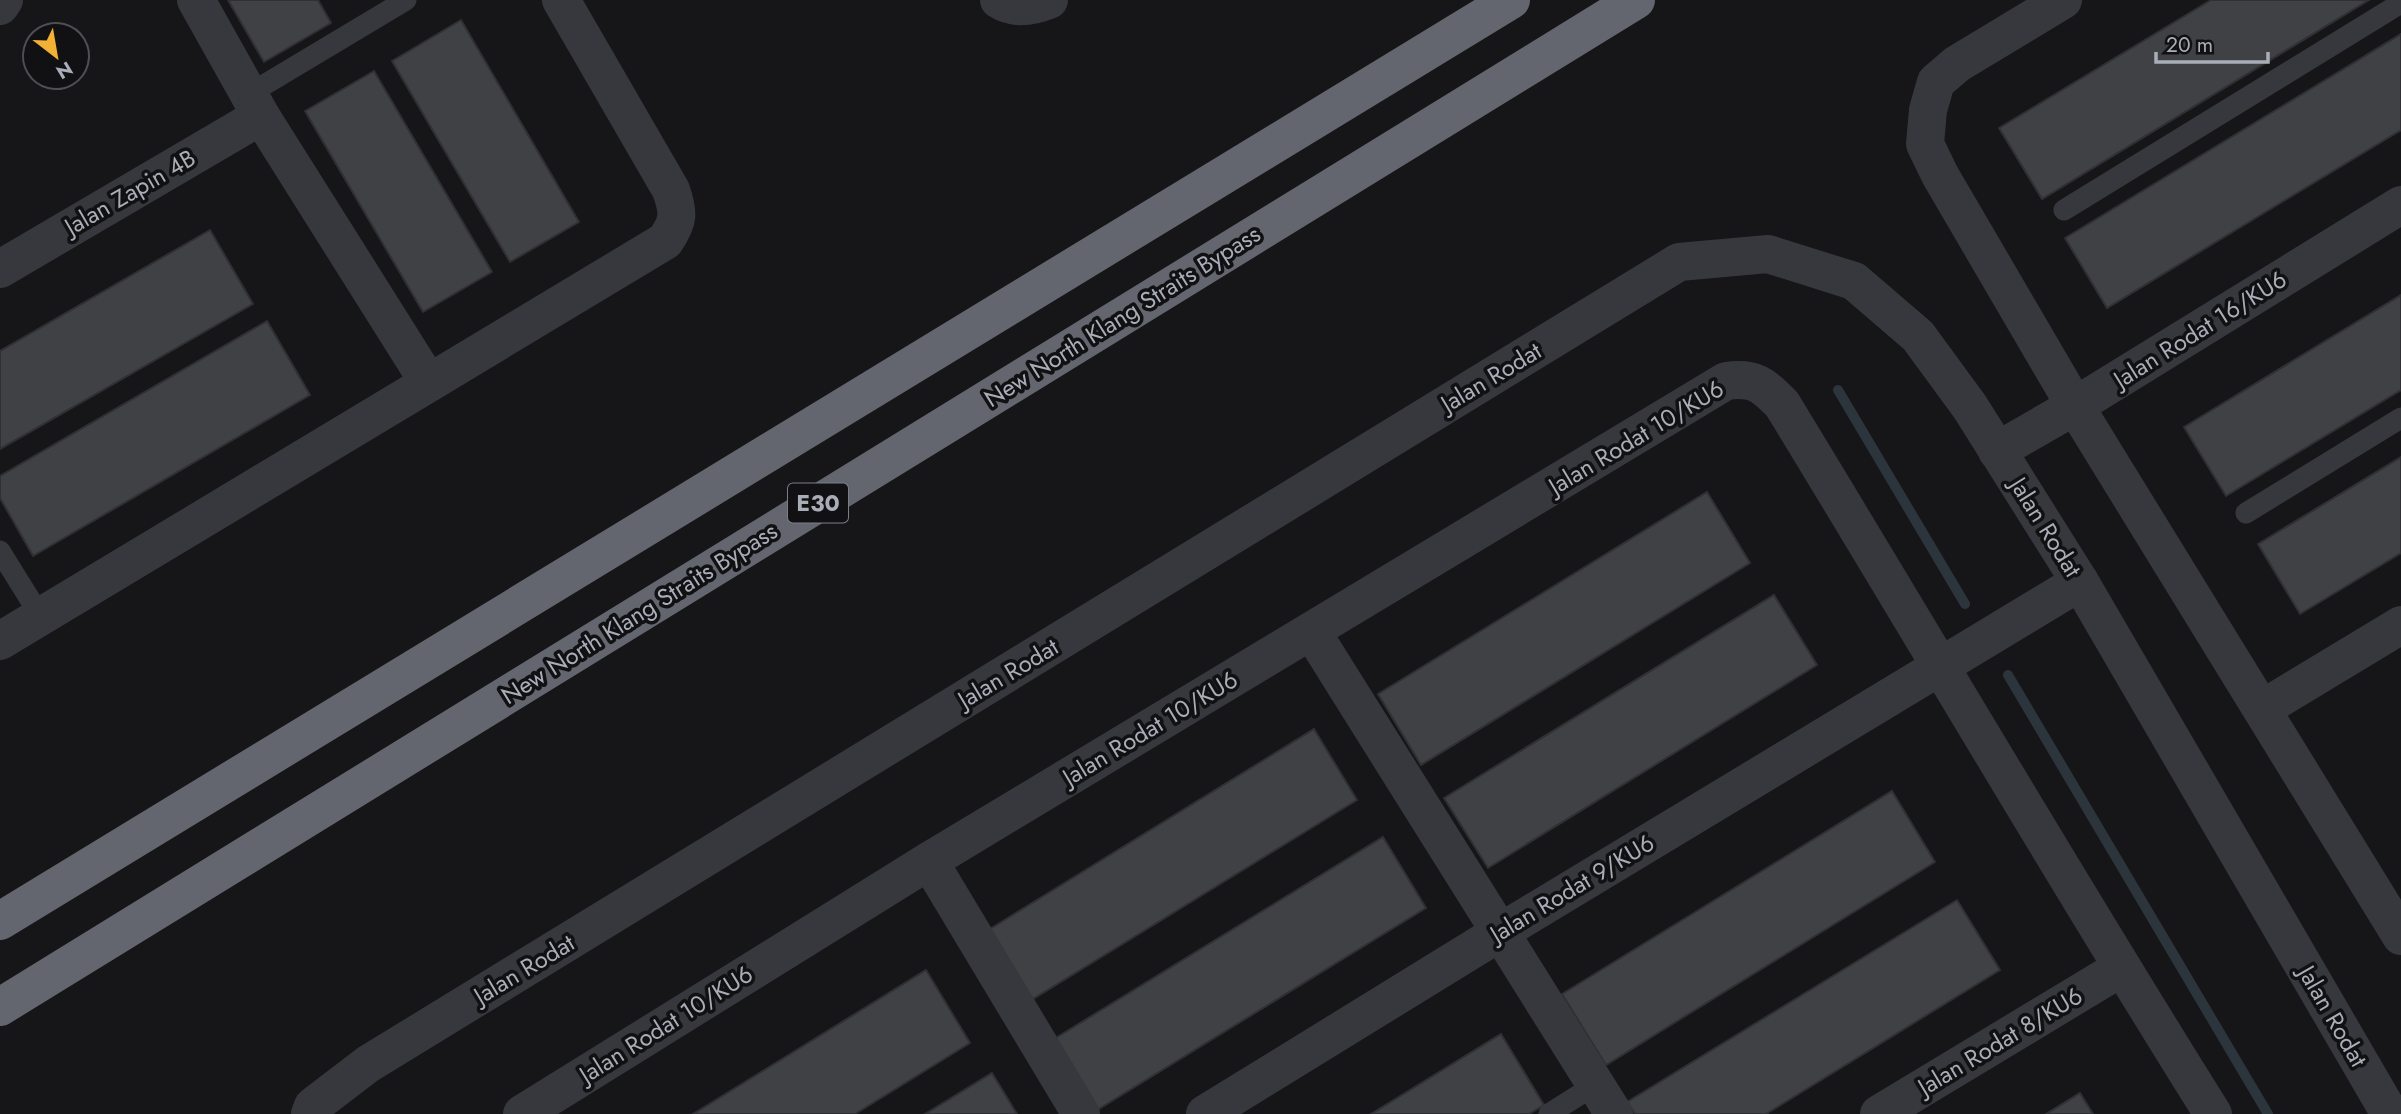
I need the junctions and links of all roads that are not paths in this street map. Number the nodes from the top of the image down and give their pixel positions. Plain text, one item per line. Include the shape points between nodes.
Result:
1 (4, 0) edge
2 (195, 0) edge
3 (406, 0) edge
4 (561, 0) edge
5 (999, 0) edge
6 (1049, 0) edge
7 (1511, 0) edge
8 (1636, 0) edge
9 (2063, 0) edge
10 (2401, 3) edge
11 (0, 6) edge
12 (256, 105) junction
13 (2401, 205) edge
14 (2064, 210) dead end
15 (0, 269) edge
16 (429, 383) junction
17 (2075, 406) junction
18 (2401, 418) edge
19 (1997, 451) junction
20 (2246, 513) dead end
21 (0, 551) edge
22 (2081, 582) junction
23 (41, 617) junction
24 (2401, 625) edge
25 (1312, 632) junction
26 (0, 641) edge
27 (1941, 664) junction
28 (2262, 709) junction
29 (929, 861) junction
30 (0, 921) edge
31 (1499, 933) junction
32 (2401, 936) edge
33 (2121, 968) junction
34 (0, 1007) edge
35 (1604, 1099) edge
36 (310, 1114) edge
37 (522, 1114) edge
38 (1081, 1114) edge
39 (1205, 1114) edge
40 (1549, 1114) edge
41 (1879, 1114) edge
42 (2213, 1114) edge
43 (2390, 1114) edge

1 - 11 street
2 - 12 street
3 - 12 lane
4 - 16 street via 671,191 677,209 675,226 665,241
5 - 6 street via 1009,6 1029,6
7 - 30 highway
8 - 34 highway, New North Klang Straits Bypass / E30
9 - 17 street via 1957,64 1936,82 1927,110 1925,144
10 - 14 lane
12 - 15 street, Jalan Zapin 4B
12 - 16 street
13 - 17 street, Jalan Rodat 16/KU6
16 - 23 street
17 - 19 street, Jalan Rodat 16/KU6
17 - 28 street
18 - 20 lane
19 - 22 street, Jalan Rodat
19 - 36 street, Jalan Rodat via 1918,336 1854,281 1768,254 1679,262 368,1064 313,1106
21 - 23 lane
22 - 27 street, Jalan Rodat 9/KU6
22 - 43 street, Jalan Rodat
23 - 26 street
24 - 28 street
25 - 27 street, Jalan Rodat 10/KU6 via 1726,381 1743,379 1763,385 1782,404
25 - 29 street, Jalan Rodat 10/KU6
25 - 31 street
27 - 31 street, Jalan Rodat 9/KU6
27 - 33 street
28 - 32 street
29 - 37 street, Jalan Rodat 10/KU6
29 - 38 street
31 - 35 street
31 - 39 street, Jalan Rodat 9/KU6
33 - 41 street, Jalan Rodat 8/KU6
33 - 42 street
35 - 40 lane

